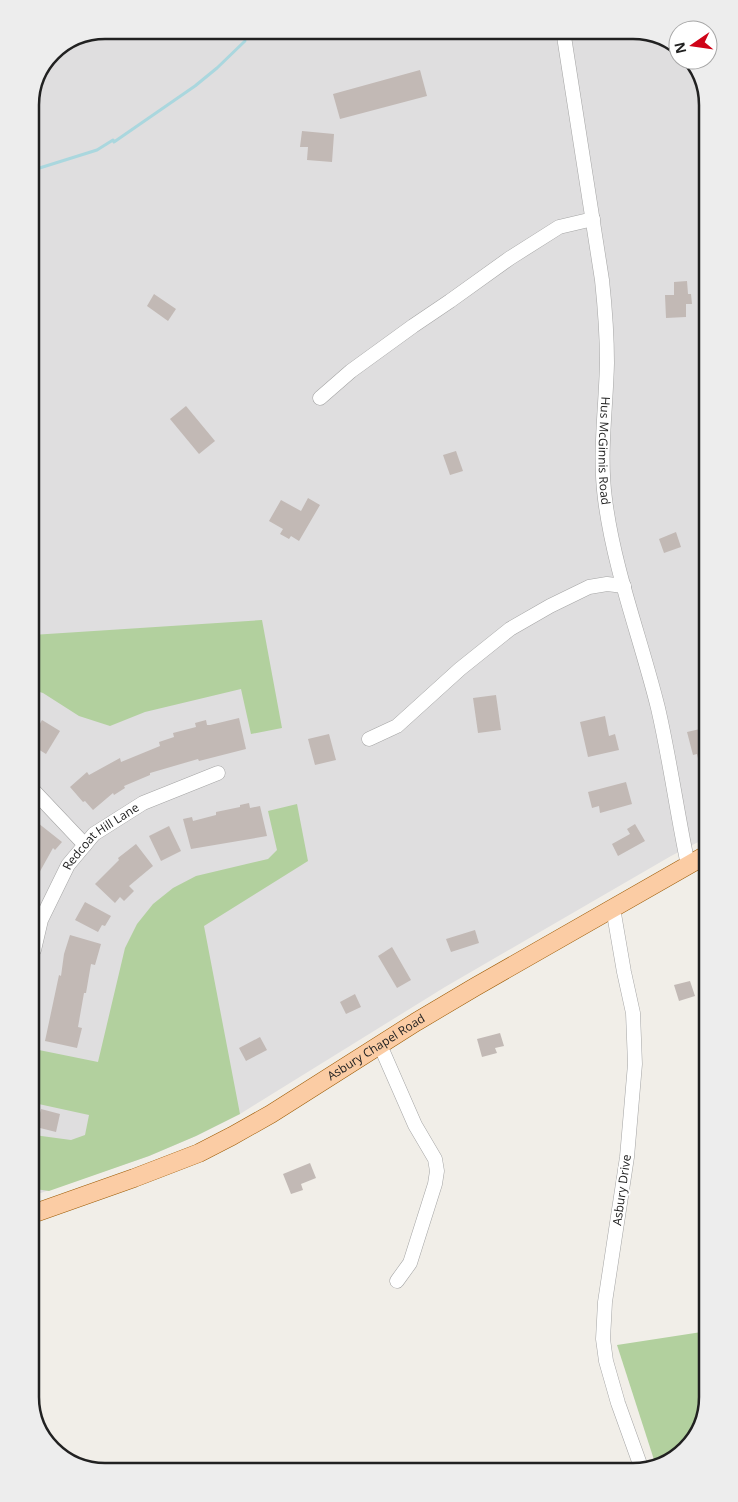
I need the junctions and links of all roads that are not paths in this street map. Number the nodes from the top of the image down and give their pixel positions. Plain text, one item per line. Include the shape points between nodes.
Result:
1 (564, 39) edge
2 (592, 220) junction
3 (320, 398) dead end
4 (624, 586) junction
5 (369, 739) dead end
6 (218, 773) dead end
7 (39, 796) edge
8 (84, 845) junction
9 (699, 859) edge
10 (688, 865) junction
11 (612, 908) junction
12 (39, 929) edge
13 (380, 1045) junction
14 (39, 1212) edge
15 (398, 1281) dead end
16 (639, 1463) edge

1 - 2 street, Hus McGinnis Road
2 - 3 street via 559,227 510,258 351,371
2 - 4 street, Hus McGinnis Road via 606,329 605,498
4 - 5 street via 589,587 510,629 397,726
4 - 10 street, Hus McGinnis Road via 662,725
6 - 8 street, Redcoat Hill Lane via 143,803 94,834
7 - 8 street
8 - 12 street, Redcoat Hill Lane via 68,865
9 - 10 main road, Asbury Chapel Road
10 - 11 main road, Asbury Chapel Road
11 - 13 main road, Asbury Chapel Road
11 - 16 street, Asbury Drive via 633,1012 636,1064 603,1339 618,1403
13 - 14 main road, Asbury Chapel Road via 271,1114 199,1153
13 - 15 street via 415,1125 435,1159 437,1171 436,1184 410,1263

